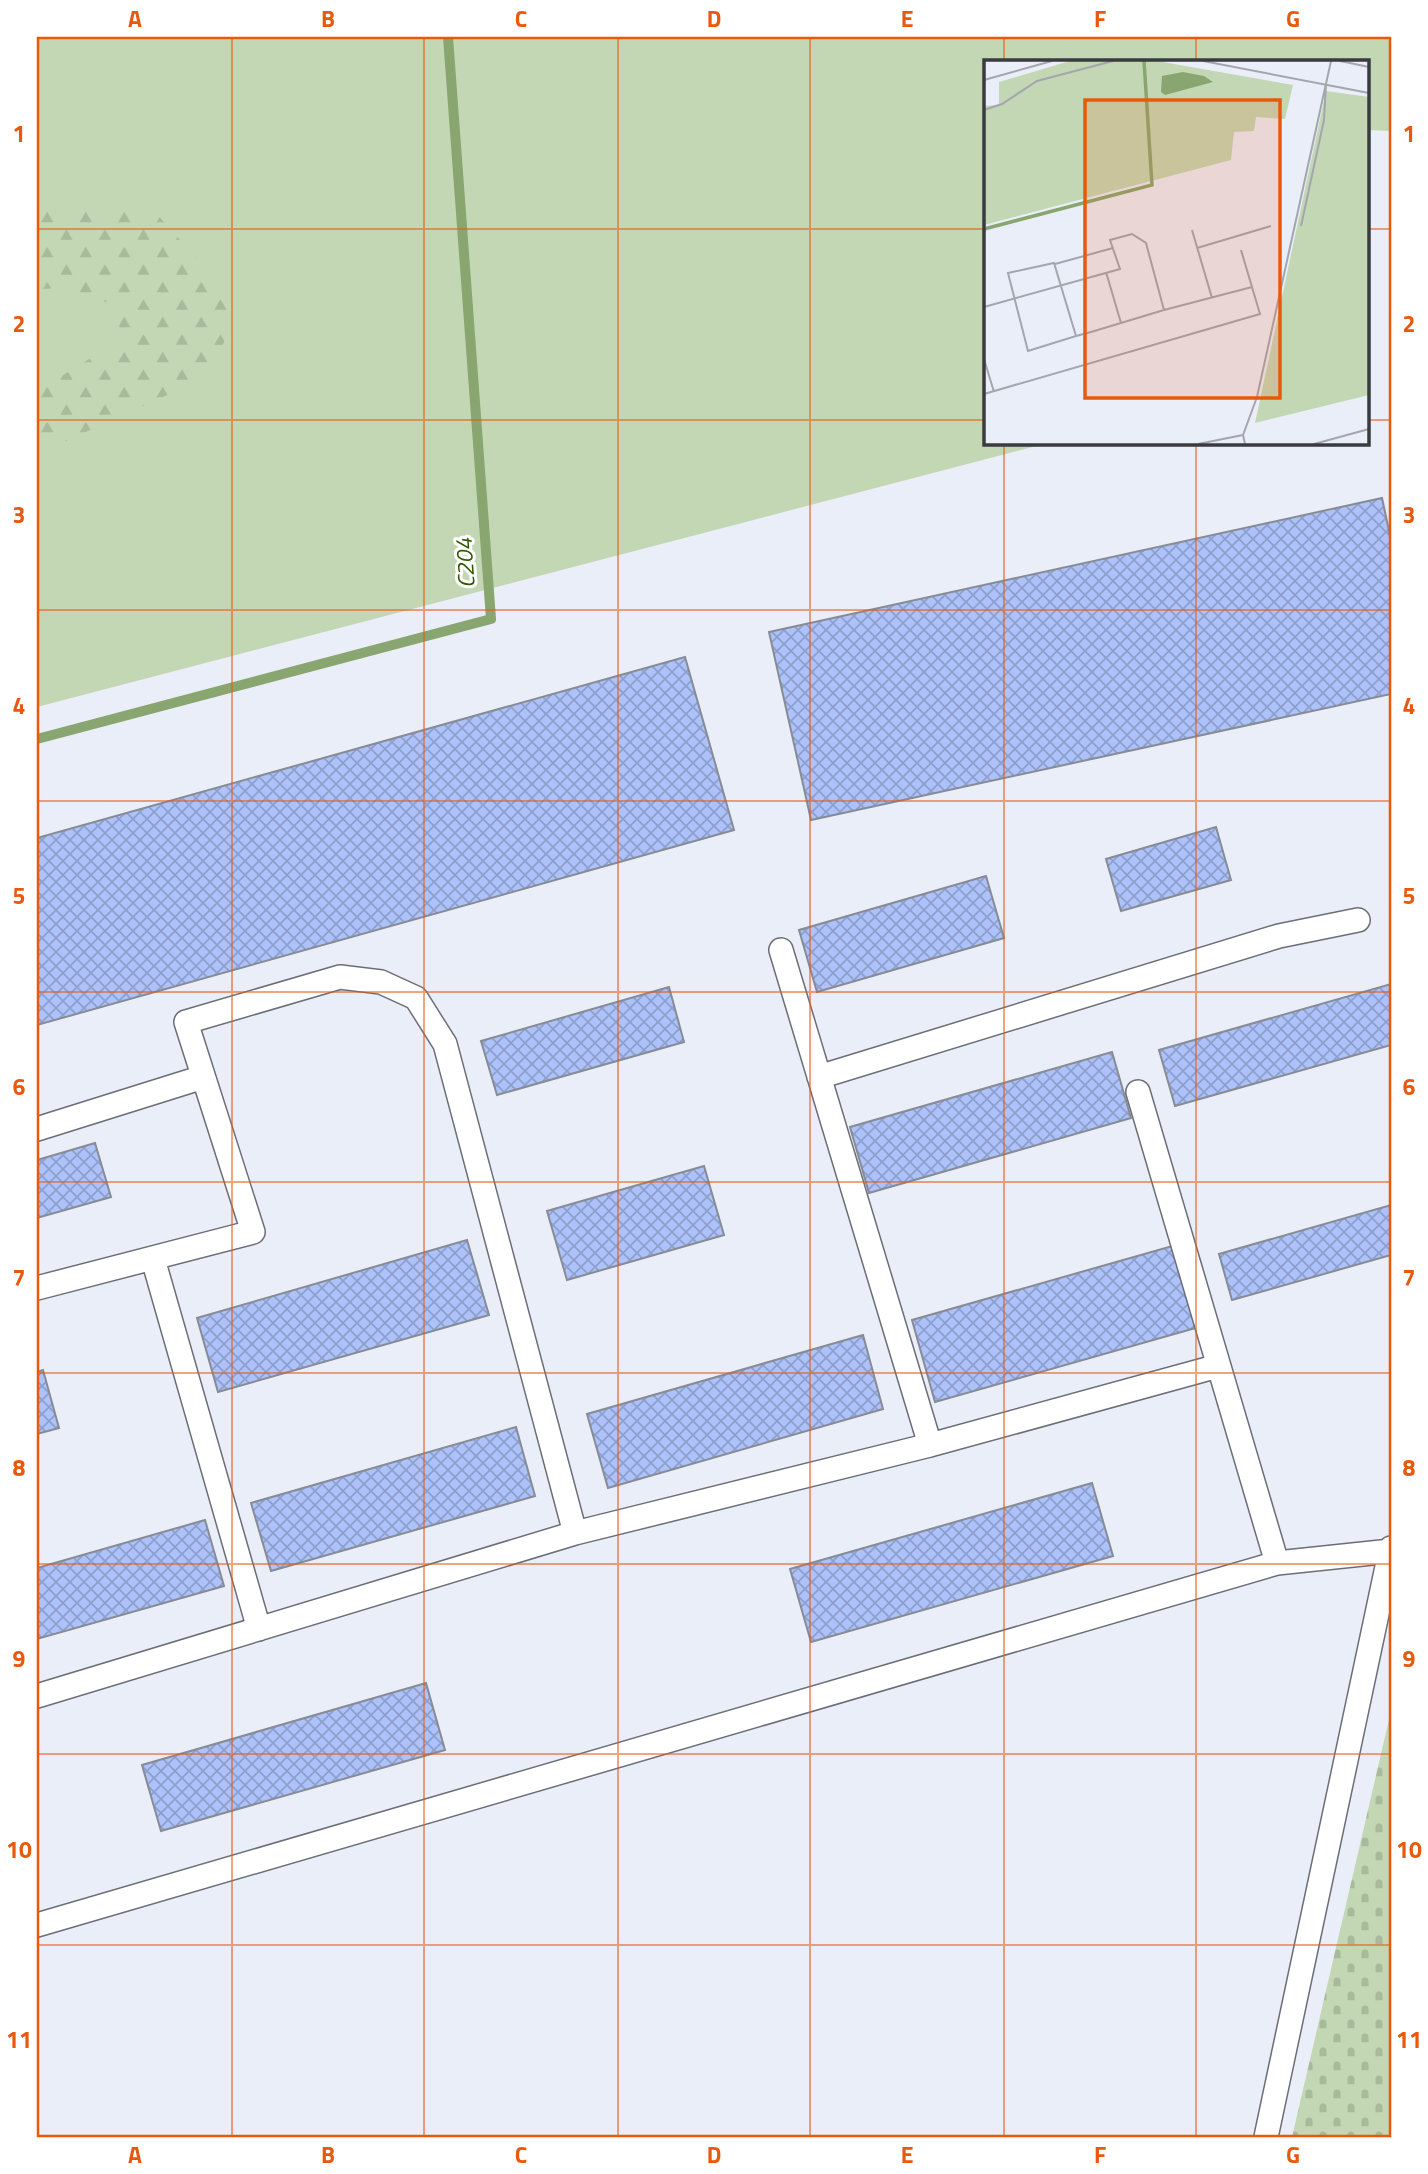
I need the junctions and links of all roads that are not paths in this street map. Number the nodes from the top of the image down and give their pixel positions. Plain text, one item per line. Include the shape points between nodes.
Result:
1 (1358, 920) dead end
2 (781, 950) dead end
3 (203, 1077) junction
4 (819, 1077) junction
5 (1138, 1092) dead end
6 (37, 1129) edge
7 (153, 1259) junction
8 (37, 1288) edge
9 (1218, 1366) junction
10 (930, 1445) junction
11 (575, 1533) junction
12 (1391, 1550) edge
13 (1277, 1563) junction
14 (259, 1629) junction
15 (37, 1696) edge
16 (37, 1925) edge
17 (1266, 2137) edge

1 - 4 lane via 1279,936
2 - 4 lane
3 - 6 lane
3 - 7 lane via 253,1232
3 - 11 lane via 186,1022 340,977 381,982 416,998 445,1044
4 - 10 lane
5 - 9 lane
7 - 8 lane
7 - 14 lane
9 - 10 lane
9 - 13 lane
10 - 11 lane
11 - 14 lane
12 - 13 lane
12 - 17 lane
13 - 16 lane
14 - 15 lane

